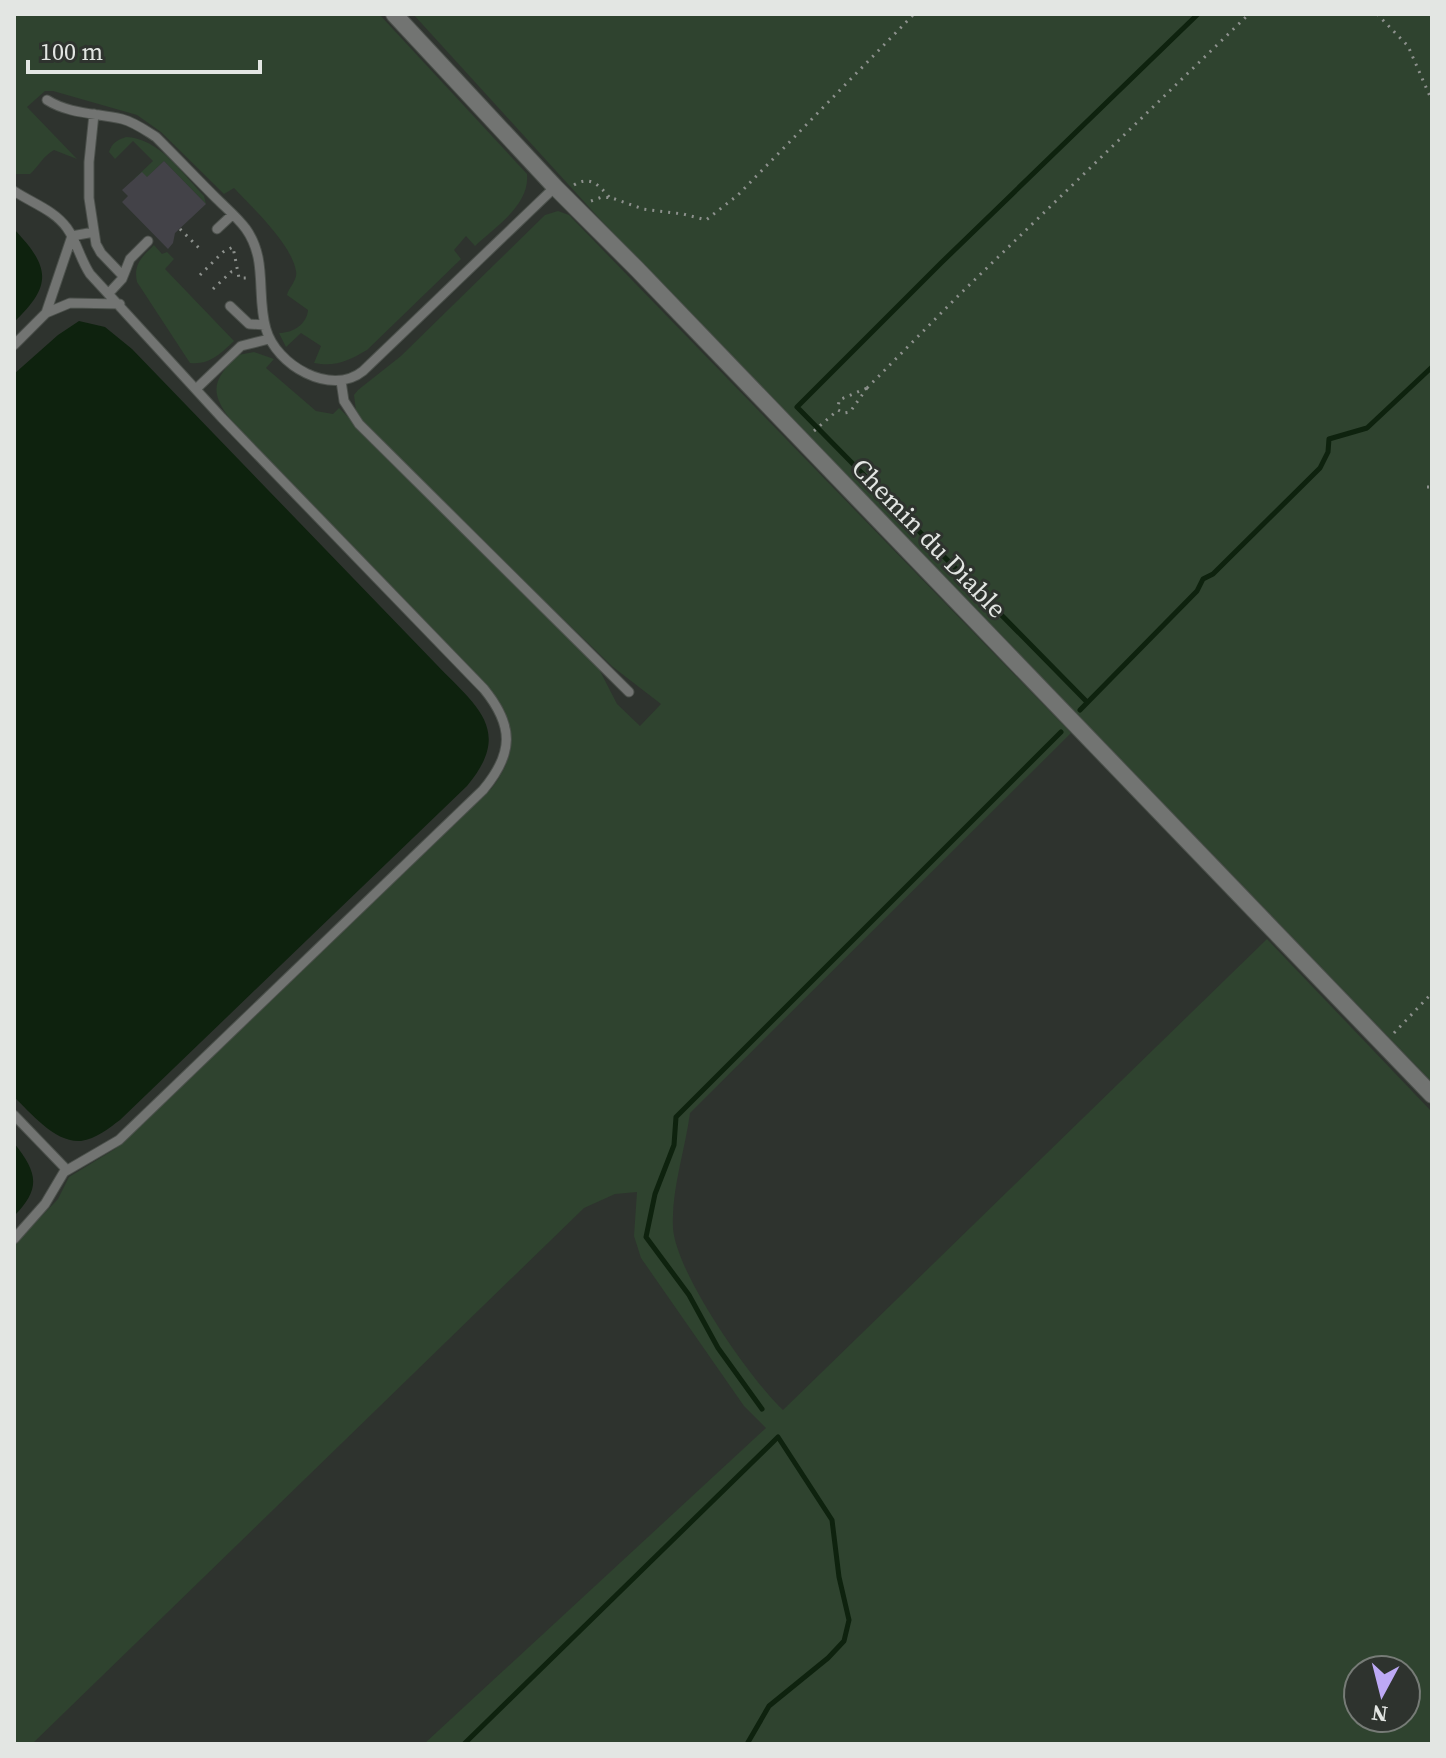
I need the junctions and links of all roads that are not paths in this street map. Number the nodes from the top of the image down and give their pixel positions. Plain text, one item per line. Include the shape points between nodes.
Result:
1 (394, 14) edge
2 (47, 100) dead end
3 (94, 114) junction
4 (558, 190) junction
5 (14, 191) edge
6 (232, 215) junction
7 (217, 229) dead end
8 (94, 232) junction
9 (72, 236) junction
10 (148, 241) dead end
11 (123, 276) junction
12 (109, 293) junction
13 (120, 304) junction
14 (230, 306) dead end
15 (46, 313) junction
16 (265, 325) junction
17 (269, 339) junction
18 (14, 345) edge
19 (341, 381) junction
20 (197, 388) junction
21 (629, 692) dead end
22 (1432, 1095) edge
23 (14, 1115) edge
24 (67, 1170) junction
25 (14, 1239) edge

1 - 4 street, Chemin du Diable
2 - 3 lane
3 - 6 lane via 125,119 156,137
3 - 8 lane via 89,162
4 - 19 lane via 363,371
4 - 22 street, Chemin du Diable
5 - 9 lane via 55,215
6 - 7 lane
6 - 16 lane via 245,227 260,259
8 - 9 lane
8 - 11 lane via 97,248
9 - 12 lane via 81,261
9 - 15 lane
10 - 11 lane via 130,259
11 - 12 lane
12 - 13 lane
13 - 15 lane via 70,303
13 - 20 lane
14 - 16 lane via 249,324
15 - 18 lane
16 - 17 lane
17 - 19 lane via 308,375
17 - 20 lane via 241,346
19 - 21 lane via 344,401 359,424
20 - 24 lane via 484,689 502,715 506,753 483,790 119,1140
23 - 24 lane
24 - 25 lane

